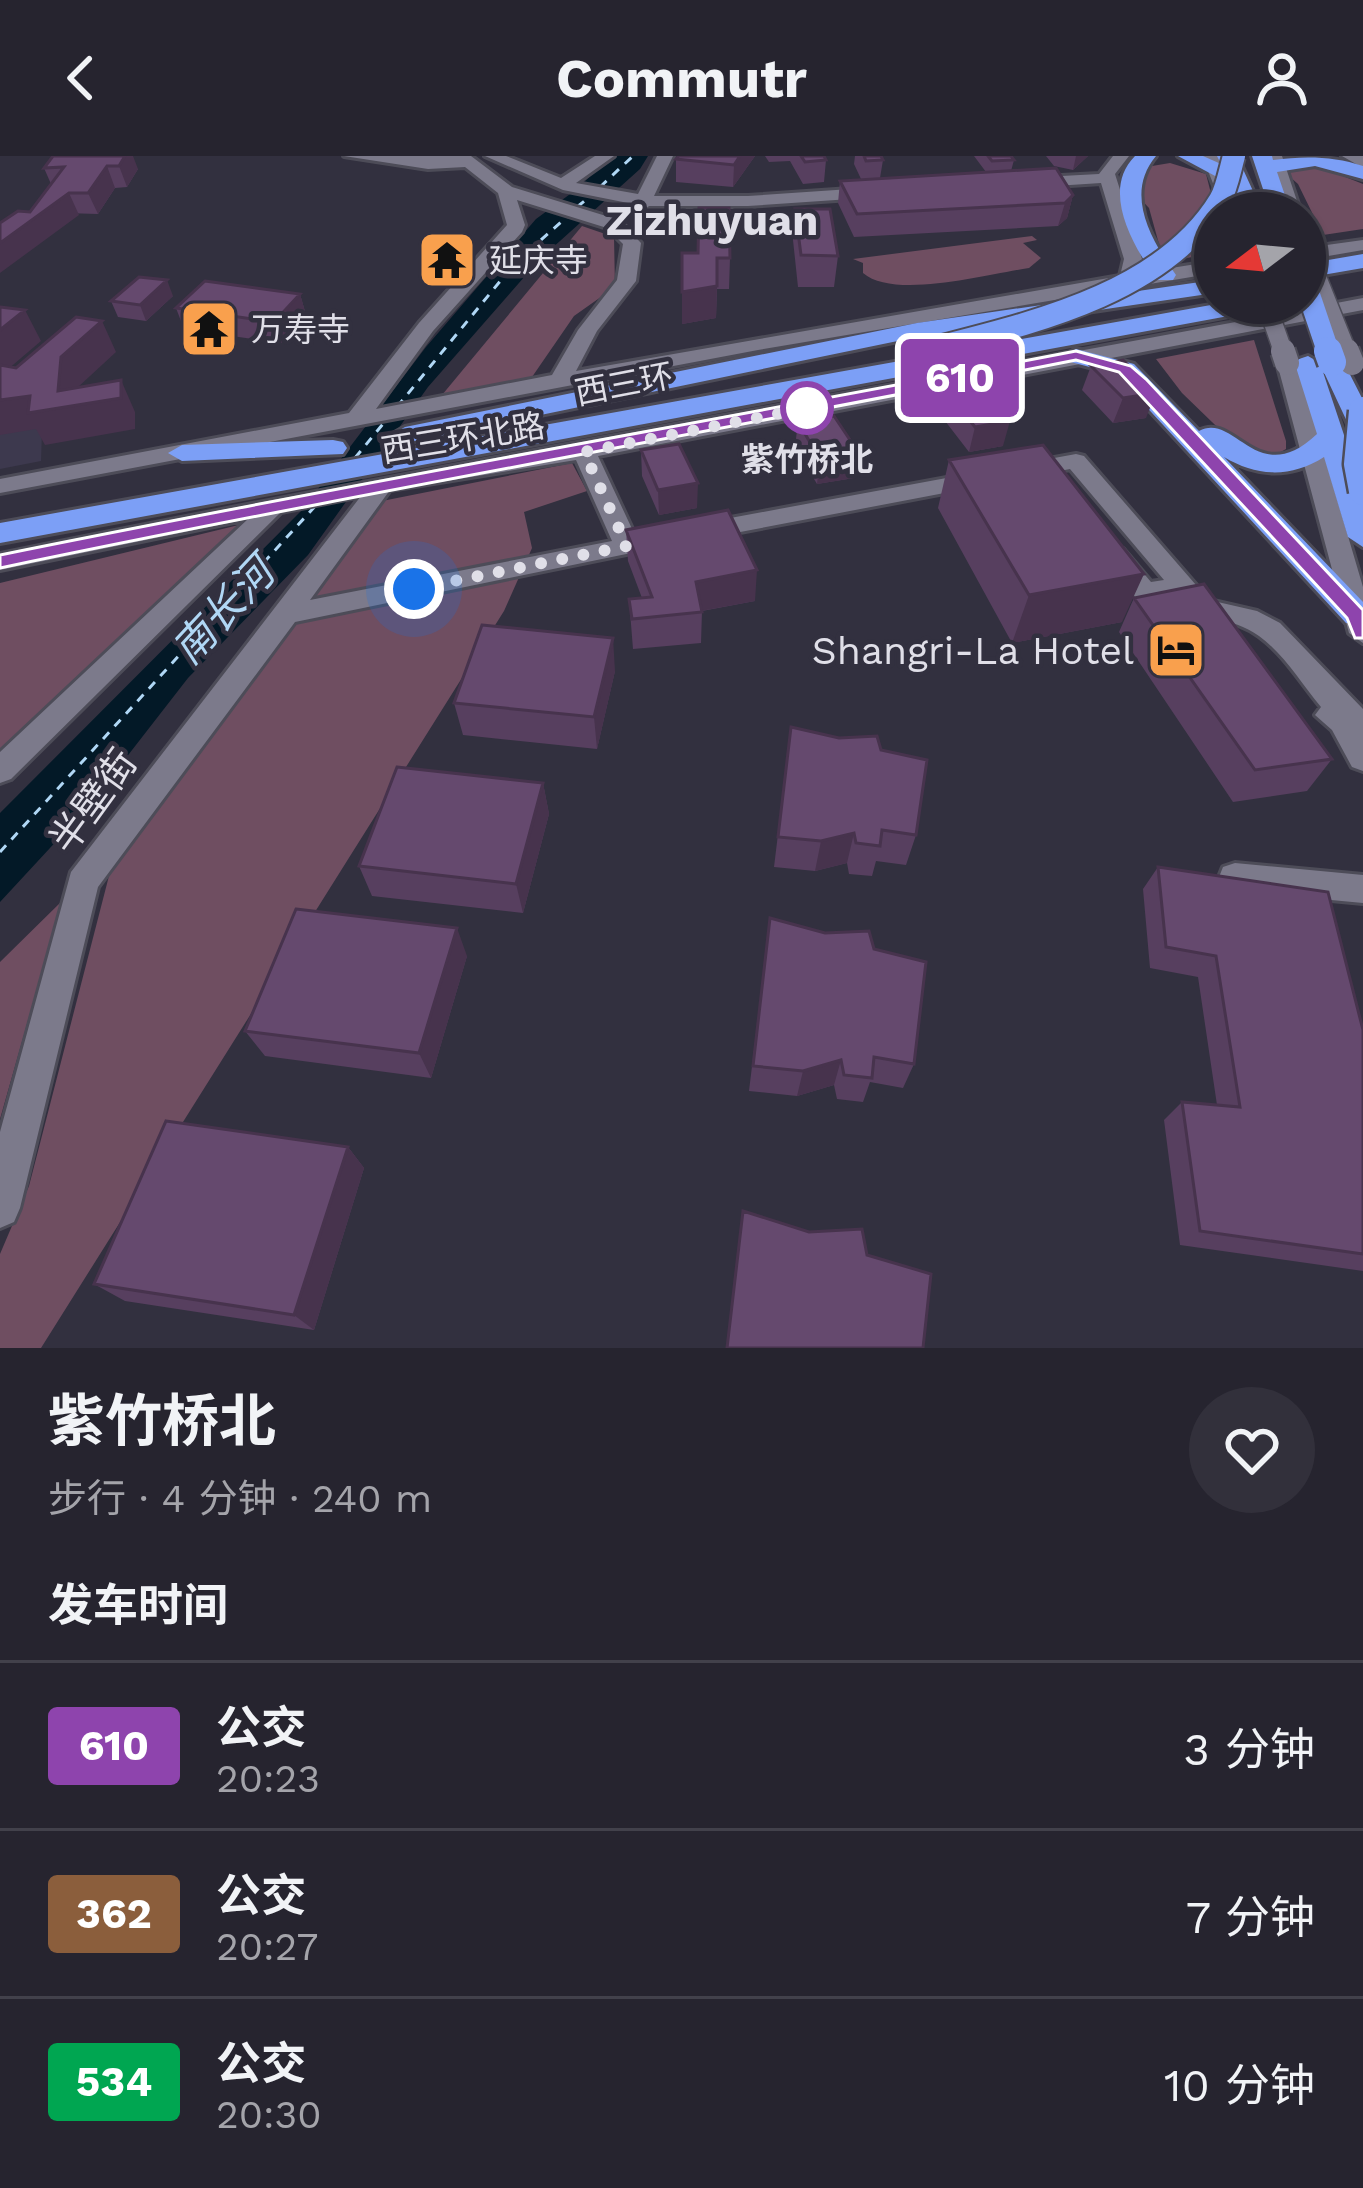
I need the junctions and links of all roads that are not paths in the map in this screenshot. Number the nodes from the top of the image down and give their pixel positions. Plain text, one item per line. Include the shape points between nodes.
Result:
1 (352, 156) edge
2 (606, 156) edge
3 (665, 156) edge
4 (1121, 156) edge
5 (1146, 156) edge
6 (1188, 156) edge
7 (1350, 156) edge
8 (476, 157) edge
9 (1222, 158) edge
10 (1270, 161) edge
11 (1363, 163) edge
12 (1363, 173) edge
13 (1108, 178) junction
14 (996, 185) edge
15 (907, 190) edge
16 (506, 191) junction
17 (1229, 192) edge
18 (1244, 192) edge
19 (1277, 192) edge
20 (1283, 192) edge
21 (558, 193) junction
22 (648, 199) junction
23 (596, 216) junction
24 (628, 223) junction
25 (1363, 245) edge
26 (1326, 248) edge
27 (1363, 261) edge
28 (1326, 267) edge
29 (1194, 270) edge
30 (1165, 275) junction
31 (1129, 280) junction
32 (1363, 286) edge
33 (1194, 290) edge
34 (1326, 292) edge
35 (1034, 296) junction
36 (1363, 304) edge
37 (1194, 316) edge
38 (1284, 324) edge
39 (1300, 324) edge
40 (1316, 324) edge
41 (1320, 324) edge
42 (927, 340) junction
43 (1145, 344) junction
44 (1076, 356) junction
45 (1328, 367) edge
46 (586, 375) junction
47 (560, 381) junction
48 (1363, 396) edge
49 (860, 398) junction
50 (1363, 411) edge
51 (667, 412) junction
52 (358, 417) junction
53 (1363, 428) edge
54 (1321, 446) junction
55 (333, 448) junction
56 (584, 452) junction
57 (182, 453) junction
58 (385, 472) junction
59 (0, 486) edge
60 (1363, 491) edge
61 (282, 503) junction
62 (0, 508) edge
63 (0, 533) edge
64 (1363, 537) edge
65 (1101, 538) edge
66 (650, 542) junction
67 (0, 562) edge
68 (1183, 586) junction
69 (286, 614) junction
70 (1360, 624) edge
71 (1355, 723) edge
72 (1363, 759) edge
73 (0, 771) edge
74 (1235, 877) edge
75 (1363, 889) edge
76 (0, 1208) edge

1 - 8 street via 428,164
2 - 21 street
3 - 22 street
4 - 13 street
5 - 30 highway via 1127,183 1148,252
6 - 9 highway
7 - 11 street
8 - 16 street
8 - 21 street via 521,189
9 - 17 street
9 - 18 highway
9 - 42 highway, bridge via 1212,214 1159,261 1061,310
10 - 12 highway via 1319,158
10 - 19 highway
10 - 20 street
13 - 14 street
13 - 31 street via 1133,259
15 - 22 street
16 - 21 street
16 - 52 street via 513,232
21 - 22 street
21 - 23 street
22 - 24 street
23 - 24 street
23 - 47 street via 626,233 633,255 626,280
24 - 46 street via 640,235 644,263
25 - 26 street
27 - 28 highway
29 - 30 street, 西三环北路
30 - 31 street, 西三环北路
31 - 35 street, 西三环北路
32 - 34 highway
33 - 42 highway
35 - 42 highway
35 - 46 street, 西三环北路
36 - 43 street, 西三环北路
37 - 51 highway, 西三环
38 - 45 street, bridge
39 - 45 highway
40 - 45 highway, bridge
41 - 45 street, bridge
42 - 55 highway
42 - 58 highway via 523,426
43 - 44 street, 西三环北路
43 - 54 highway via 1137,360 1145,373 1232,453 1263,466
44 - 49 street, 西三环北路
44 - 70 highway via 1125,369
45 - 48 highway
45 - 53 highway
45 - 54 highway
46 - 47 street, 西三环北路
47 - 52 street, 西三环北路
49 - 51 highway
49 - 56 street, 西三环北路
50 - 60 highway, bridge
51 - 58 highway, 西三环
52 - 57 street, 西三环北路
54 - 64 highway
54 - 70 street
55 - 57 highway
55 - 62 highway
56 - 58 street, 西三环北路
56 - 66 street
57 - 59 street, 西三环北路
58 - 61 street, 西三环北路
58 - 63 highway, 西三环 via 311,474
58 - 69 street, 半壁街
61 - 67 street, 西三环北路
61 - 73 street, 半壁街
65 - 68 street via 1144,592
66 - 68 street via 984,476 1050,476 1076,461
66 - 69 street
68 - 71 street via 1200,606 1252,619 1282,642 1268,636 1266,646 1318,707
69 - 76 street, 半壁街 via 82,882
71 - 72 street
74 - 75 street

